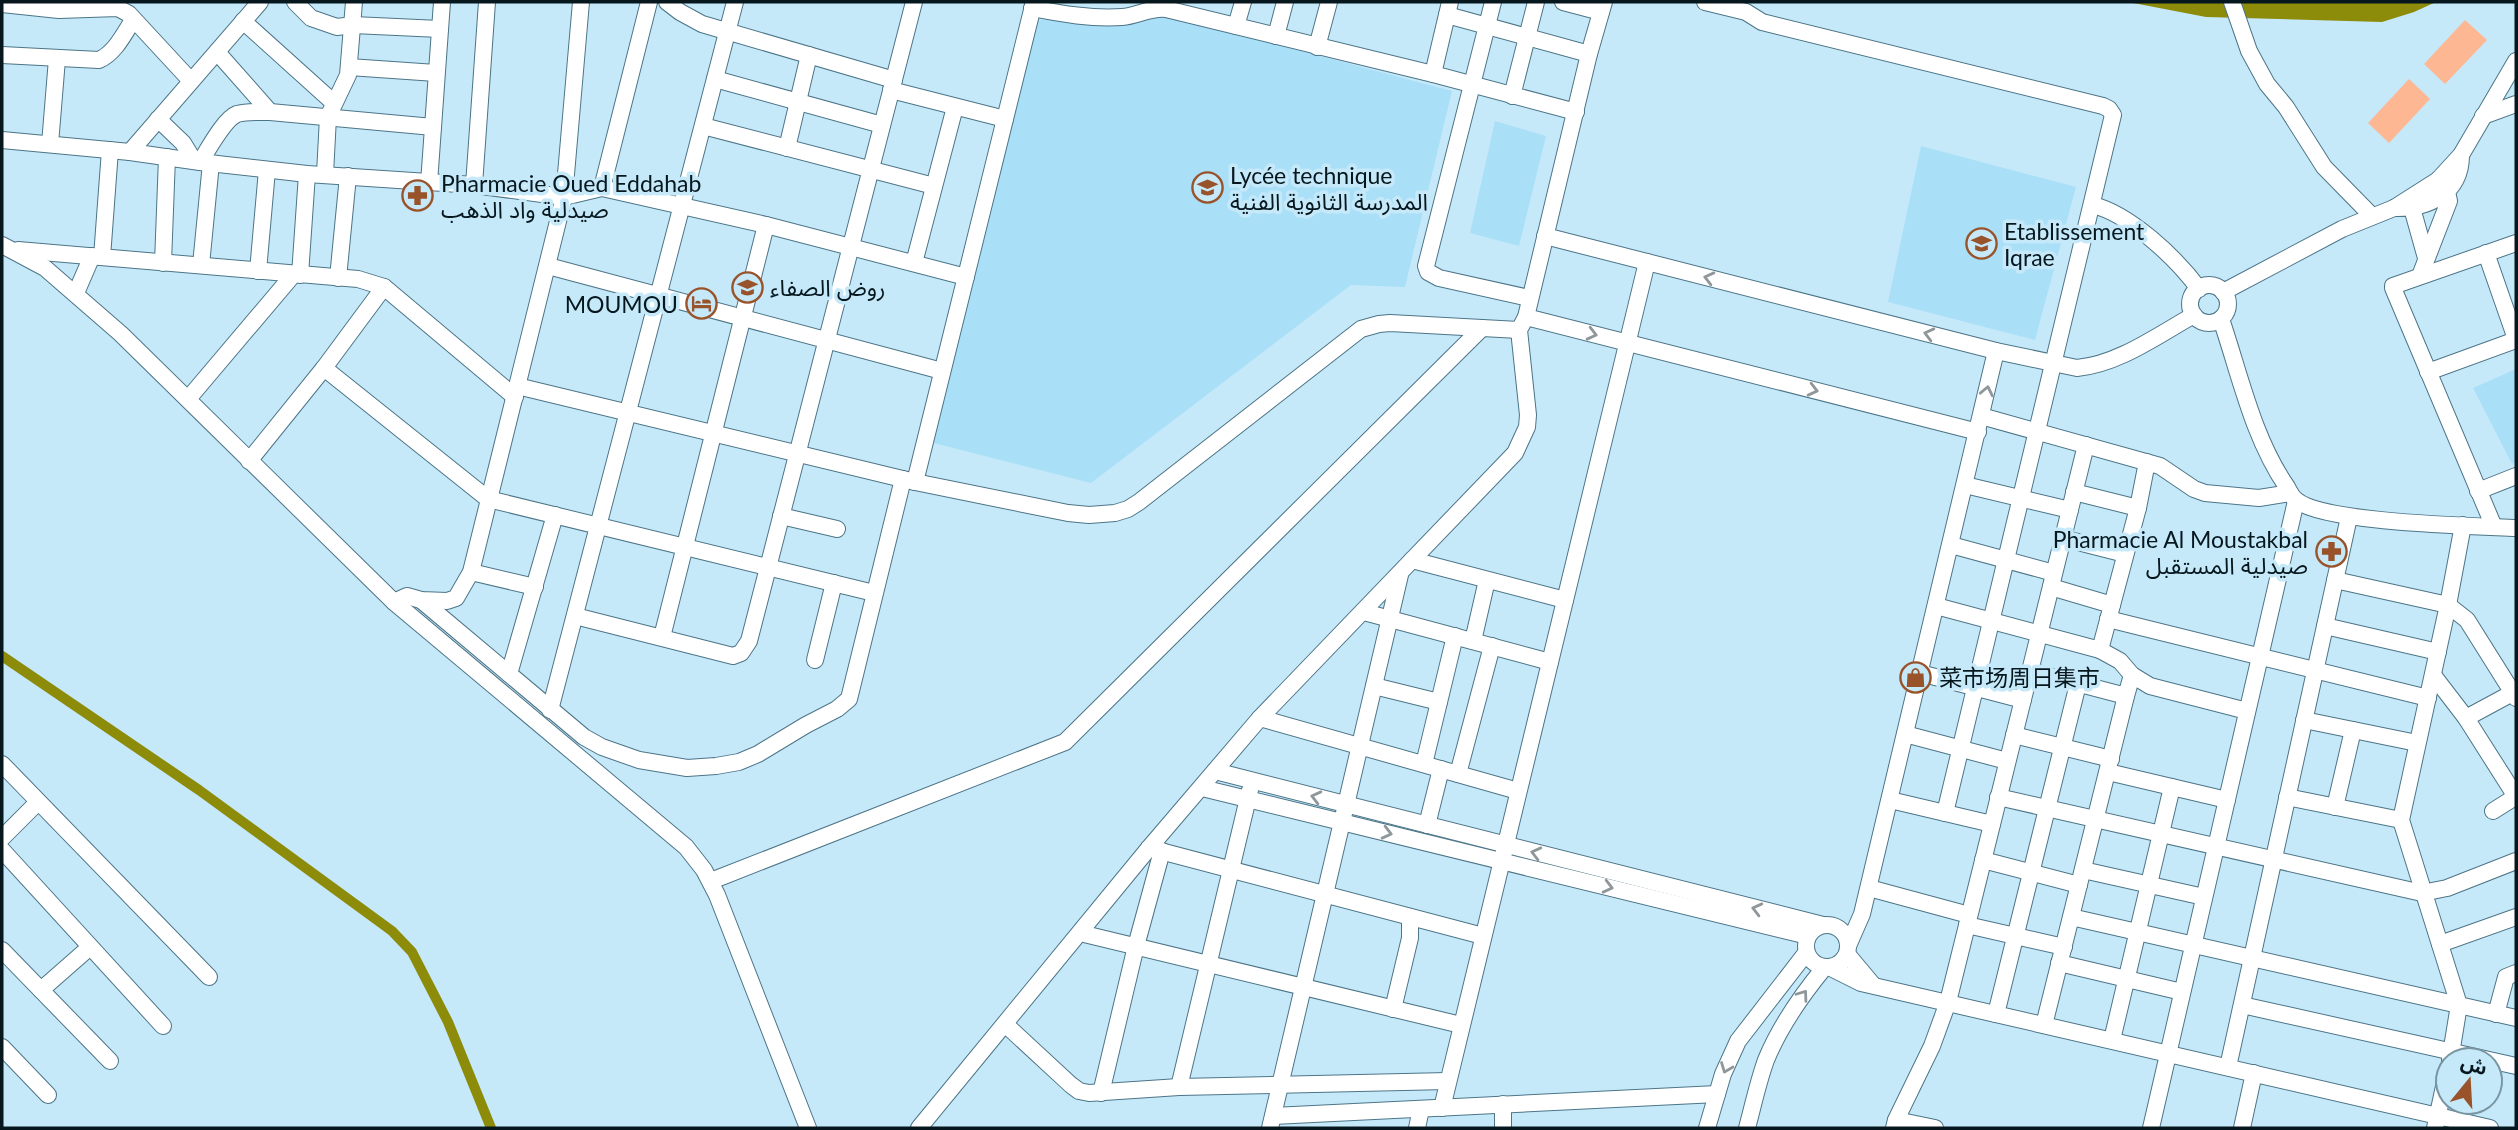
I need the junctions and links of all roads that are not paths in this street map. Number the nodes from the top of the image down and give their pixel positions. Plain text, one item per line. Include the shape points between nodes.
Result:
1 (260, 2) edge
2 (295, 2) edge
3 (354, 2) edge
4 (442, 2) edge
5 (487, 2) edge
6 (581, 2) edge
7 (649, 2) edge
8 (667, 2) edge
9 (735, 2) edge
10 (914, 2) edge
11 (1115, 2) edge
12 (1243, 2) edge
13 (1285, 2) edge
14 (1329, 2) edge
15 (1493, 2) edge
16 (1536, 2) edge
17 (1563, 2) edge
18 (1705, 2) edge
19 (2232, 2) edge
20 (2, 4) edge
21 (1033, 5) edge
22 (59, 6) edge
23 (1446, 6) edge
24 (1603, 7) edge
25 (1111, 18) junction
26 (133, 20) junction
27 (243, 21) junction
28 (353, 25) junction
29 (1236, 26) junction
30 (1487, 26) junction
31 (440, 29) junction
32 (727, 32) junction
33 (1276, 36) junction
34 (1527, 37) junction
35 (1317, 47) junction
36 (217, 52) junction
37 (1589, 54) junction
38 (2, 55) edge
39 (809, 55) junction
40 (57, 59) junction
41 (349, 67) junction
42 (2512, 67) edge
43 (436, 73) junction
44 (1433, 74) junction
45 (715, 79) junction
46 (191, 81) junction
47 (893, 85) junction
48 (1472, 85) junction
49 (1512, 96) junction
50 (798, 102) junction
51 (2516, 103) edge
52 (955, 107) junction
53 (331, 110) junction
54 (270, 112) junction
55 (1576, 112) junction
56 (2483, 116) junction
57 (158, 119) junction
58 (1005, 119) junction
59 (882, 125) junction
60 (703, 126) junction
61 (433, 127) junction
62 (2, 140) edge
63 (50, 144) junction
64 (787, 148) junction
65 (110, 150) junction
66 (130, 152) junction
67 (167, 157) junction
68 (202, 162) junction
69 (267, 170) junction
70 (870, 171) junction
71 (307, 174) junction
72 (325, 174) junction
73 (348, 176) junction
74 (429, 183) junction
75 (474, 185) junction
76 (934, 186) junction
77 (2442, 186) junction
78 (602, 188) junction
79 (564, 197) junction
80 (682, 205) junction
81 (2092, 205) junction
82 (2394, 208) junction
83 (2412, 208) junction
84 (2371, 215) junction
85 (766, 225) junction
86 (1545, 236) junction
87 (2516, 243) edge
88 (7, 247) edge
89 (850, 248) junction
90 (2486, 254) junction
91 (97, 257) junction
92 (2426, 258) junction
93 (1647, 262) junction
94 (163, 263) junction
95 (914, 263) junction
96 (201, 265) junction
97 (548, 266) junction
98 (258, 271) junction
99 (296, 275) junction
100 (2420, 276) junction
101 (966, 277) junction
102 (338, 278) junction
103 (384, 287) junction
104 (2199, 289) junction
105 (2223, 292) junction
106 (76, 293) junction
107 (659, 295) junction
108 (1529, 298) junction
109 (2194, 315) junction
110 (742, 318) junction
111 (2221, 319) junction
112 (1522, 323) junction
113 (1482, 328) junction
114 (2516, 339) edge
115 (827, 340) junction
116 (1627, 343) junction
117 (1996, 351) junction
118 (2053, 363) junction
119 (324, 368) junction
120 (942, 371) junction
121 (2428, 372) junction
122 (516, 391) junction
123 (188, 399) junction
124 (628, 412) junction
125 (1980, 424) junction
126 (2036, 432) junction
127 (713, 433) junction
128 (2085, 445) junction
129 (797, 453) junction
130 (249, 461) junction
131 (2147, 462) junction
132 (2516, 476) edge
133 (909, 480) junction
134 (1965, 485) junction
135 (2478, 491) junction
136 (2074, 492) junction
137 (2293, 497) junction
138 (488, 499) junction
139 (2020, 499) junction
140 (2138, 508) junction
141 (2070, 510) junction
142 (555, 515) junction
143 (781, 516) junction
144 (2349, 517) junction
145 (598, 526) junction
146 (2463, 526) junction
147 (2494, 527) junction
148 (2516, 528) edge
149 (837, 529) dead end
150 (2063, 538) junction
151 (1951, 545) junction
152 (683, 547) junction
153 (2125, 554) junction
154 (2006, 559) junction
155 (1406, 566) junction
156 (768, 567) junction
157 (471, 572) junction
158 (1487, 580) junction
159 (2052, 580) junction
160 (2335, 580) junction
161 (834, 583) junction
162 (534, 587) junction
163 (874, 593) junction
164 (421, 600) junction
165 (1565, 600) junction
166 (394, 602) junction
167 (2448, 605) junction
168 (1936, 606) junction
169 (1364, 612) junction
170 (2110, 612) junction
171 (575, 616) junction
172 (1390, 619) junction
173 (1991, 622) junction
174 (2325, 626) junction
175 (2039, 634) junction
176 (1455, 636) junction
177 (662, 638) junction
178 (1472, 641) junction
179 (1492, 646) junction
180 (2100, 649) junction
181 (2438, 652) junction
182 (2260, 656) junction
183 (815, 660) dead end
184 (1550, 662) junction
185 (2315, 670) junction
186 (2030, 671) junction
187 (1920, 673) junction
188 (509, 674) junction
189 (2132, 675) junction
190 (2433, 675) junction
191 (2078, 684) junction
192 (1374, 686) junction
193 (1975, 687) junction
194 (2515, 694) edge
195 (2126, 696) junction
196 (2428, 698) junction
197 (2022, 700) junction
198 (1439, 702) junction
199 (550, 710) junction
200 (2248, 711) junction
201 (1260, 718) junction
202 (2466, 718) junction
203 (2304, 720) junction
204 (2353, 730) junction
205 (1905, 734) junction
206 (2014, 735) junction
207 (2417, 743) junction
208 (1360, 746) junction
209 (2062, 747) junction
210 (1961, 748) junction
211 (2007, 761) junction
212 (2, 764) edge
213 (1424, 764) junction
214 (2110, 765) junction
215 (1441, 769) junction
216 (1215, 771) junction
217 (1458, 774) junction
218 (1253, 781) junction
219 (2172, 787) junction
220 (1202, 788) junction
221 (1518, 791) junction
222 (1998, 797) junction
223 (2287, 797) junction
224 (1248, 799) junction
225 (1890, 800) junction
226 (2227, 800) junction
227 (38, 802) junction
228 (1346, 805) junction
229 (2335, 807) junction
230 (2047, 808) junction
231 (2493, 811) dead end
232 (1945, 813) junction
233 (2096, 819) junction
234 (2401, 820) junction
235 (1342, 822) junction
236 (1992, 824) junction
237 (1427, 825) junction
238 (2162, 834) junction
239 (2, 838) edge
240 (2216, 846) junction
241 (1156, 849) junction
242 (2, 850) edge
243 (1503, 853) junction
244 (2274, 859) junction
245 (1983, 860) junction
246 (2516, 860) edge
247 (1230, 869) junction
248 (2031, 873) junction
249 (2081, 877) junction
250 (711, 881) junction
251 (2149, 885) junction
252 (1868, 888) junction
253 (2422, 893) junction
254 (1325, 894) junction
255 (2204, 897) junction
256 (1862, 914) junction
257 (1410, 917) junction
258 (2071, 917) junction
259 (2516, 917) edge
260 (1968, 920) junction
261 (1823, 925) junction
262 (1840, 930) junction
263 (2138, 932) junction
264 (1080, 933) junction
265 (1483, 936) junction
266 (1808, 936) junction
267 (2015, 936) junction
268 (2194, 944) junction
269 (2440, 944) junction
270 (1136, 946) junction
271 (90, 947) junction
272 (2064, 947) junction
273 (2, 950) edge
274 (1848, 950) junction
275 (1806, 953) junction
276 (2252, 957) junction
277 (2059, 963) junction
278 (1208, 964) junction
279 (1826, 968) junction
280 (2516, 973) edge
281 (209, 976) dead end
282 (2127, 979) junction
283 (1873, 985) junction
284 (1304, 987) junction
285 (41, 990) junction
286 (2182, 992) junction
287 (1948, 1002) junction
288 (2242, 1005) junction
289 (2459, 1005) junction
290 (1394, 1009) junction
291 (1996, 1014) junction
292 (2496, 1014) junction
293 (2516, 1018) edge
294 (1005, 1024) junction
295 (1461, 1025) junction
296 (2044, 1025) junction
297 (163, 1026) dead end
298 (2112, 1040) junction
299 (2, 1046) edge
300 (2453, 1046) edge
301 (2434, 1052) edge
302 (2168, 1054) junction
303 (110, 1061) dead end
304 (2228, 1067) junction
305 (2254, 1073) junction
306 (1448, 1081) junction
307 (1280, 1084) junction
308 (1179, 1087) junction
309 (1101, 1093) junction
310 (1717, 1094) junction
311 (48, 1095) dead end
312 (1503, 1104) junction
313 (1442, 1108) junction
314 (1421, 1109) junction
315 (2436, 1122) edge
316 (1275, 1124) edge
317 (1895, 1124) edge
318 (808, 1128) edge
319 (919, 1128) edge
320 (1417, 1128) edge
321 (1503, 1128) edge
322 (1707, 1128) edge
323 (1747, 1128) edge
324 (1935, 1128) edge
325 (2151, 1128) edge
326 (2242, 1128) edge
327 (2490, 1128) edge

1 - 27 street
2 - 28 street via 311,18 337,27
3 - 28 street
4 - 31 street
5 - 75 street
6 - 79 street
7 - 78 street
8 - 32 street via 702,24
9 - 32 street
10 - 47 street
11 - 25 street
12 - 29 street
13 - 33 street
14 - 35 street
15 - 30 street
16 - 34 street
17 - 24 street
18 - 81 street via 1745,12 1762,22 2106,107 2112,111 2113,121
19 - 84 street via 2249,51 2267,84 2329,173
20 - 22 street
21 - 25 street via 1081,17
21 - 58 street
22 - 26 street via 118,8
23 - 30 street
23 - 44 street
24 - 37 street
25 - 29 street via 1160,9
26 - 40 street via 102,59
26 - 46 street
27 - 36 street
27 - 53 street
28 - 31 street
28 - 41 street
29 - 33 street
30 - 34 street
30 - 48 street
31 - 43 street
32 - 39 street
32 - 45 street
33 - 35 street
34 - 37 street
34 - 49 street
35 - 44 street
36 - 46 street
36 - 54 street
37 - 55 street
38 - 40 street
39 - 47 street
39 - 50 street
40 - 63 street
41 - 43 street
41 - 53 street
42 - 51 street
42 - 56 street
43 - 61 street
44 - 48 street
45 - 50 street
45 - 60 street
46 - 57 street
47 - 52 street
47 - 59 street
48 - 49 street
48 - 108 street via 1427,269 1439,278
49 - 55 street
50 - 59 street
50 - 64 street
51 - 56 street
52 - 58 street
52 - 76 street
53 - 54 street
53 - 61 street
53 - 72 street
54 - 68 street via 232,117
55 - 86 street
56 - 77 street via 2461,155 2459,175
57 - 66 street
57 - 68 street
58 - 101 street
59 - 70 street
60 - 64 street
60 - 80 street
61 - 74 street
62 - 63 street
63 - 65 street
64 - 70 street
65 - 66 street
65 - 91 street
66 - 67 street
67 - 68 street
67 - 94 street
68 - 69 street
68 - 96 street
69 - 71 street
69 - 98 street
70 - 76 street
70 - 89 street
71 - 72 street
71 - 99 street
72 - 73 street
73 - 74 street
73 - 102 street
74 - 75 street
75 - 79 street
76 - 95 street
77 - 82 street
77 - 83 street via 2430,202
77 - 92 street via 2449,201
78 - 79 street
78 - 80 street
79 - 97 street
80 - 85 street
80 - 107 street
81 - 104 street via 2128,221 2177,262
81 - 118 street
82 - 83 street
82 - 84 street
83 - 92 street
84 - 105 street
85 - 89 street
85 - 110 street
86 - 93 street
86 - 108 street
87 - 90 street
88 - 91 street
88 - 106 street via 46,268
89 - 95 street
89 - 115 street
90 - 100 street
90 - 114 street
91 - 94 street
91 - 106 street
92 - 100 street
93 - 116 street
117 -> 93 street
94 - 96 street
95 - 101 street
96 - 98 street
97 - 107 street
97 - 122 street
98 - 99 street
99 - 102 street
99 - 123 street
100 - 121 street via 2393,288
101 - 120 street
102 - 103 street
103 - 119 street
103 - 122 street
104 - 105 street via 2210,286
104 - 109 street via 2190,302
105 - 111 street via 2227,309
106 - 123 street
107 - 110 street
107 - 124 street
108 - 112 street
109 - 111 street via 2203,322
109 - 118 street via 2103,362 2077,368
110 - 115 street
110 - 127 street
111 - 137 street via 2255,422
112 - 113 street
112 -> 116 street
112 - 155 street via 1528,415 1519,446
113 - 133 street via 1390,323 1361,329 1128,509 1068,513
113 - 250 street via 1065,742
114 - 121 street
115 - 120 street
115 - 129 street
116 -> 125 street
116 - 165 street
117 - 118 street
125 -> 117 street
118 - 126 street
119 - 130 street
119 - 138 street
120 - 133 street
121 - 135 street
122 - 124 street
122 - 138 street
123 - 130 street
124 - 127 street
124 - 145 street
125 - 126 street
125 - 134 street
126 - 128 street
126 - 139 street
127 - 129 street
127 - 152 street
128 - 131 street
128 - 136 street
129 - 133 street
129 - 143 street
130 - 166 street
131 - 137 street via 2205,493
131 - 140 street
132 - 135 street
133 - 163 street
134 - 139 street
134 - 151 street
135 - 147 street
136 - 140 street
136 - 141 street
137 - 144 street
137 - 182 street
138 - 142 street
138 - 157 street
139 - 141 street
139 - 154 street
140 - 153 street
141 - 150 street
142 - 145 street
142 - 162 street
143 - 149 street
143 - 156 street
144 - 146 street
144 - 160 street
145 - 152 street
145 - 171 street
146 - 147 street
146 - 167 street
147 - 148 street
150 - 153 street
150 - 159 street
151 - 154 street
151 - 168 street
152 - 156 street
152 - 177 street
153 - 170 street
154 - 159 street
154 - 173 street
155 - 158 street
155 - 169 street
155 - 172 street
156 - 161 street
156 - 177 street via 749,641 738,656
157 - 162 street
157 - 164 street via 456,597
158 - 165 street
158 - 178 street
159 - 170 street
159 - 175 street
160 - 167 street
160 - 174 street
161 - 163 street
161 - 183 street
162 - 188 street
163 - 199 street via 849,699 739,762 687,768 639,760 584,737
164 - 166 street via 407,596
164 - 188 street
165 - 184 street
166 - 250 street via 686,847
167 - 181 street
167 - 194 street via 2467,620
168 - 173 street
168 - 187 street
169 - 172 street
169 - 201 street
170 - 180 street
170 - 182 street
171 - 177 street
171 - 199 street
172 - 176 street
172 - 192 street
173 - 175 street
173 - 193 street
174 - 181 street
174 - 185 street
175 - 180 street
175 - 186 street
176 - 178 street
176 - 198 street
178 - 179 street
179 - 184 street
179 - 217 street
180 - 189 street
181 - 190 street
182 - 185 street
182 - 200 street
184 - 221 street
185 - 196 street
185 - 203 street
186 - 191 street
186 - 197 street
187 - 193 street
187 - 205 street
188 - 199 street
189 - 195 street
189 - 200 street via 2150,686
190 - 196 street
190 - 202 street
191 - 195 street
191 - 209 street
192 - 198 street
192 - 208 street
193 - 197 street
193 - 210 street
194 - 202 street
195 - 214 street
196 - 207 street
197 - 206 street
198 - 213 street
200 - 226 street
201 - 208 street
201 - 216 street
202 - 231 street via 2513,792 2512,799
203 - 204 street
203 - 223 street
204 - 207 street
204 - 229 street
205 - 210 street
205 - 225 street
206 - 209 street
206 - 211 street
207 - 234 street
208 - 213 street
208 - 228 street
209 - 214 street
209 - 230 street
210 - 211 street
210 - 232 street
211 - 222 street
212 - 227 street
213 - 215 street
214 - 219 street
214 - 233 street
215 - 217 street
215 - 237 street
216 - 218 street
216 - 220 street
217 - 221 street
218 - 224 street
228 -> 218 street
219 - 226 street
219 - 238 street
220 - 224 street
220 - 241 street
221 - 243 street
222 - 230 street
222 - 236 street
223 - 229 street
223 - 244 street
224 - 235 street
224 - 247 street
225 - 232 street
225 - 252 street
226 - 240 street
227 - 239 street
227 - 281 street
228 - 235 street
228 - 237 street
229 - 234 street
230 - 233 street
230 - 248 street
232 - 236 street
233 - 238 street
233 - 249 street
234 - 253 street
235 -> 243 street
235 - 254 street
236 - 245 street
237 - 243 street
238 - 240 street
238 - 251 street
240 - 244 street
240 - 255 street
241 - 247 street
241 - 264 street
241 - 270 street
242 - 271 street
261 -> 243 street
243 - 265 street
243 -> 266 street
244 - 253 street
244 - 276 street
245 - 248 street
245 - 260 street
246 - 253 street via 2447,888
247 - 254 street
247 - 278 street
248 - 249 street
248 - 267 street
249 - 251 street
249 - 258 street
250 - 318 street
251 - 255 street
251 - 263 street
252 - 256 street
252 - 260 street
253 - 269 street
254 - 257 street
254 - 284 street
255 - 268 street
256 - 262 street
256 - 274 street
257 - 265 street
257 - 290 street via 1410,938
258 - 263 street
258 - 272 street
259 - 269 street
260 - 267 street
260 - 287 street
261 - 262 street
261 - 266 street
262 - 274 street
263 - 268 street
263 - 282 street
264 - 270 street
264 - 294 street
265 - 295 street
266 - 275 street
267 - 272 street
267 - 291 street
268 - 276 street
268 - 286 street
269 - 289 street
270 - 278 street
270 - 309 street
271 - 285 street
271 - 297 street
272 - 277 street
273 - 285 street
274 - 279 street via 1841,962
274 - 283 street
275 - 279 street via 1813,963
275 -> 310 street via 1738,1041
276 - 288 street
276 - 289 street
277 - 282 street
277 - 296 street
278 - 284 street
278 - 308 street
279 - 283 street
323 -> 279 street via 1772,1046 1794,1007
280 - 292 street via 2506,977
282 - 286 street
282 - 298 street
283 - 287 street
284 - 290 street
284 - 307 street
285 - 303 street
286 - 302 street
287 - 291 street
287 - 317 street
288 - 301 street
288 - 304 street
289 - 292 street
289 - 300 street
290 - 295 street
291 - 296 street
292 - 293 street
294 - 309 street via 1079,1091
294 - 319 street
295 - 306 street
296 - 298 street
298 - 302 street
299 - 311 street
302 - 304 street
302 - 325 street
304 - 305 street
305 - 315 street
305 - 326 street
306 - 307 street
306 - 313 street
307 - 308 street
307 - 316 street
308 - 309 street
310 - 312 street
310 - 322 street
312 - 313 street
312 - 321 street
313 - 314 street
314 - 316 street
314 - 320 street
315 - 327 street
317 - 324 street

